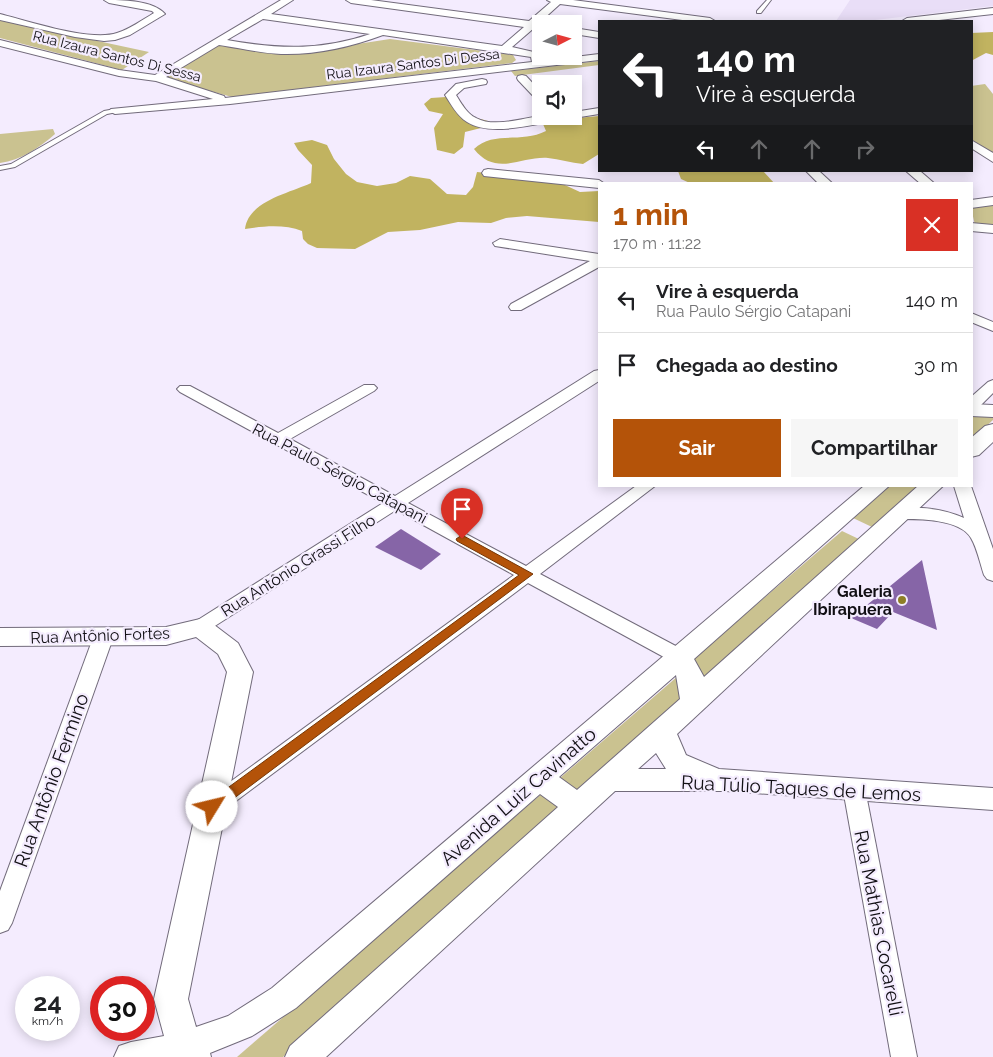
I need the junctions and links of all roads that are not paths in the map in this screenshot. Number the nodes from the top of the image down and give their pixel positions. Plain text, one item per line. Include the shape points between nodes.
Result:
1 (109, 0) edge
2 (288, 0) edge
3 (351, 0) edge
4 (555, 0) edge
5 (769, 0) edge
6 (993, 11) edge
7 (760, 12) dead end
8 (263, 16) junction
9 (0, 17) edge
10 (993, 19) edge
11 (703, 20) edge
12 (916, 20) edge
13 (973, 21) edge
14 (530, 24) junction
15 (383, 32) junction
16 (582, 32) edge
17 (598, 35) edge
18 (219, 42) junction
19 (0, 43) edge
20 (504, 49) junction
21 (532, 55) edge
22 (598, 57) edge
23 (582, 59) edge
24 (532, 65) edge
25 (157, 78) junction
26 (522, 78) dead end
27 (496, 81) dead end
28 (532, 89) edge
29 (230, 101) junction
30 (115, 111) joint
31 (598, 112) edge
32 (582, 114) edge
33 (532, 120) edge
34 (973, 145) edge
35 (993, 158) edge
36 (0, 168) edge
37 (813, 172) edge
38 (913, 172) edge
39 (488, 174) dead end
40 (825, 182) edge
41 (926, 182) edge
42 (598, 184) edge
43 (993, 201) edge
44 (973, 204) edge
45 (973, 226) edge
46 (993, 229) edge
47 (500, 243) dead end
48 (598, 259) edge
49 (598, 260) edge
50 (516, 307) dead end
51 (973, 313) edge
52 (993, 316) edge
53 (973, 318) edge
54 (993, 327) edge
55 (598, 375) edge
56 (993, 385) edge
57 (370, 388) dead end
58 (185, 389) dead end
59 (973, 404) edge
60 (973, 410) edge
61 (993, 411) edge
62 (993, 431) edge
63 (278, 440) junction
64 (973, 448) edge
65 (646, 487) edge
66 (877, 487) edge
67 (931, 487) edge
68 (962, 487) edge
69 (396, 503) junction
70 (901, 514) junction
71 (839, 520) junction
72 (979, 534) junction
73 (876, 537) junction
74 (527, 574) junction
75 (993, 575) edge
76 (200, 627) junction
77 (0, 637) edge
78 (103, 638) junction
79 (680, 657) junction
80 (694, 702) junction
81 (662, 731) junction
82 (539, 778) junction
83 (608, 780) junction
84 (726, 780) junction
85 (854, 789) junction
86 (993, 799) edge
87 (579, 806) junction
88 (212, 807) junction
89 (0, 923) edge
90 (189, 1052) edge
91 (131, 1057) edge
92 (302, 1057) edge
93 (904, 1057) edge

1 - 9 street via 155,9 160,14 126,33 97,38
2 - 8 street
3 - 14 street
4 - 11 street
4 - 14 street
5 - 7 lane
6 - 12 street
8 - 15 street
8 - 18 street
10 - 13 street
14 - 20 street
15 - 18 street via 362,41 297,50 280,51
15 - 20 street
16 - 17 street
18 - 25 street
19 - 25 street, Rua Izaura Santos Di Sessa via 119,73
20 - 21 street
22 - 23 street, Rua Izaura Santos Di Dessa
24 - 29 street, Rua Izaura Santos Di Dessa
25 - 29 street, Rua Izaura Santos Di Sessa
26 - 28 street
27 - 33 street, Rua Izaura Santos Di Dessa via 462,85 450,94 470,121 482,125
29 - 30 street, Rua Izaura Santos Di Sessa
30 - 36 lane via 106,112 13,166
31 - 32 street
34 - 35 street
37 - 40 street
38 - 41 street
39 - 42 street
43 - 44 street
45 - 46 street
47 - 48 street
49 - 50 street
51 - 52 street
53 - 54 street
55 - 69 street, Rua Antônio Grassi Filho
56 - 59 street
57 - 63 street
58 - 63 street, Rua Paulo Sérgio Catapani
60 - 61 street
62 - 64 street
63 - 69 street, Rua Paulo Sérgio Catapani
65 - 74 street
66 - 71 street, Avenida Luiz Cavinatto
67 - 70 street
68 - 72 street
69 - 74 street, Rua Paulo Sérgio Catapani
69 - 76 street, Rua Antônio Grassi Filho
70 - 72 street via 935,513 960,521
70 - 73 street
71 - 73 street
71 - 79 street, Avenida Luiz Cavinatto
72 - 75 street
73 - 80 street
74 - 79 street, Rua Paulo Sérgio Catapani
74 - 88 street
76 - 78 street, Rua Antônio Fortes via 166,636
76 - 88 street via 229,649 240,672
77 - 78 street, Rua Antônio Fortes
78 - 89 street, Rua Antônio Fermino
79 - 80 street via 692,679
79 - 82 street, Avenida Luiz Cavinatto
80 - 81 street
81 - 83 street
81 - 84 street via 670,758 684,769
82 - 87 street
82 - 90 street, Avenida Luiz Cavinatto via 284,998 240,1026
83 - 84 street, Rua Túlio Taques de Lemos
83 - 87 street
84 - 85 street, Rua Túlio Taques de Lemos
85 - 86 street, Rua Túlio Taques de Lemos
85 - 93 street, Rua Mathias Cocarelli
87 - 92 street
88 - 90 street via 171,999
90 - 91 street, Avenida Luiz Cavinatto

